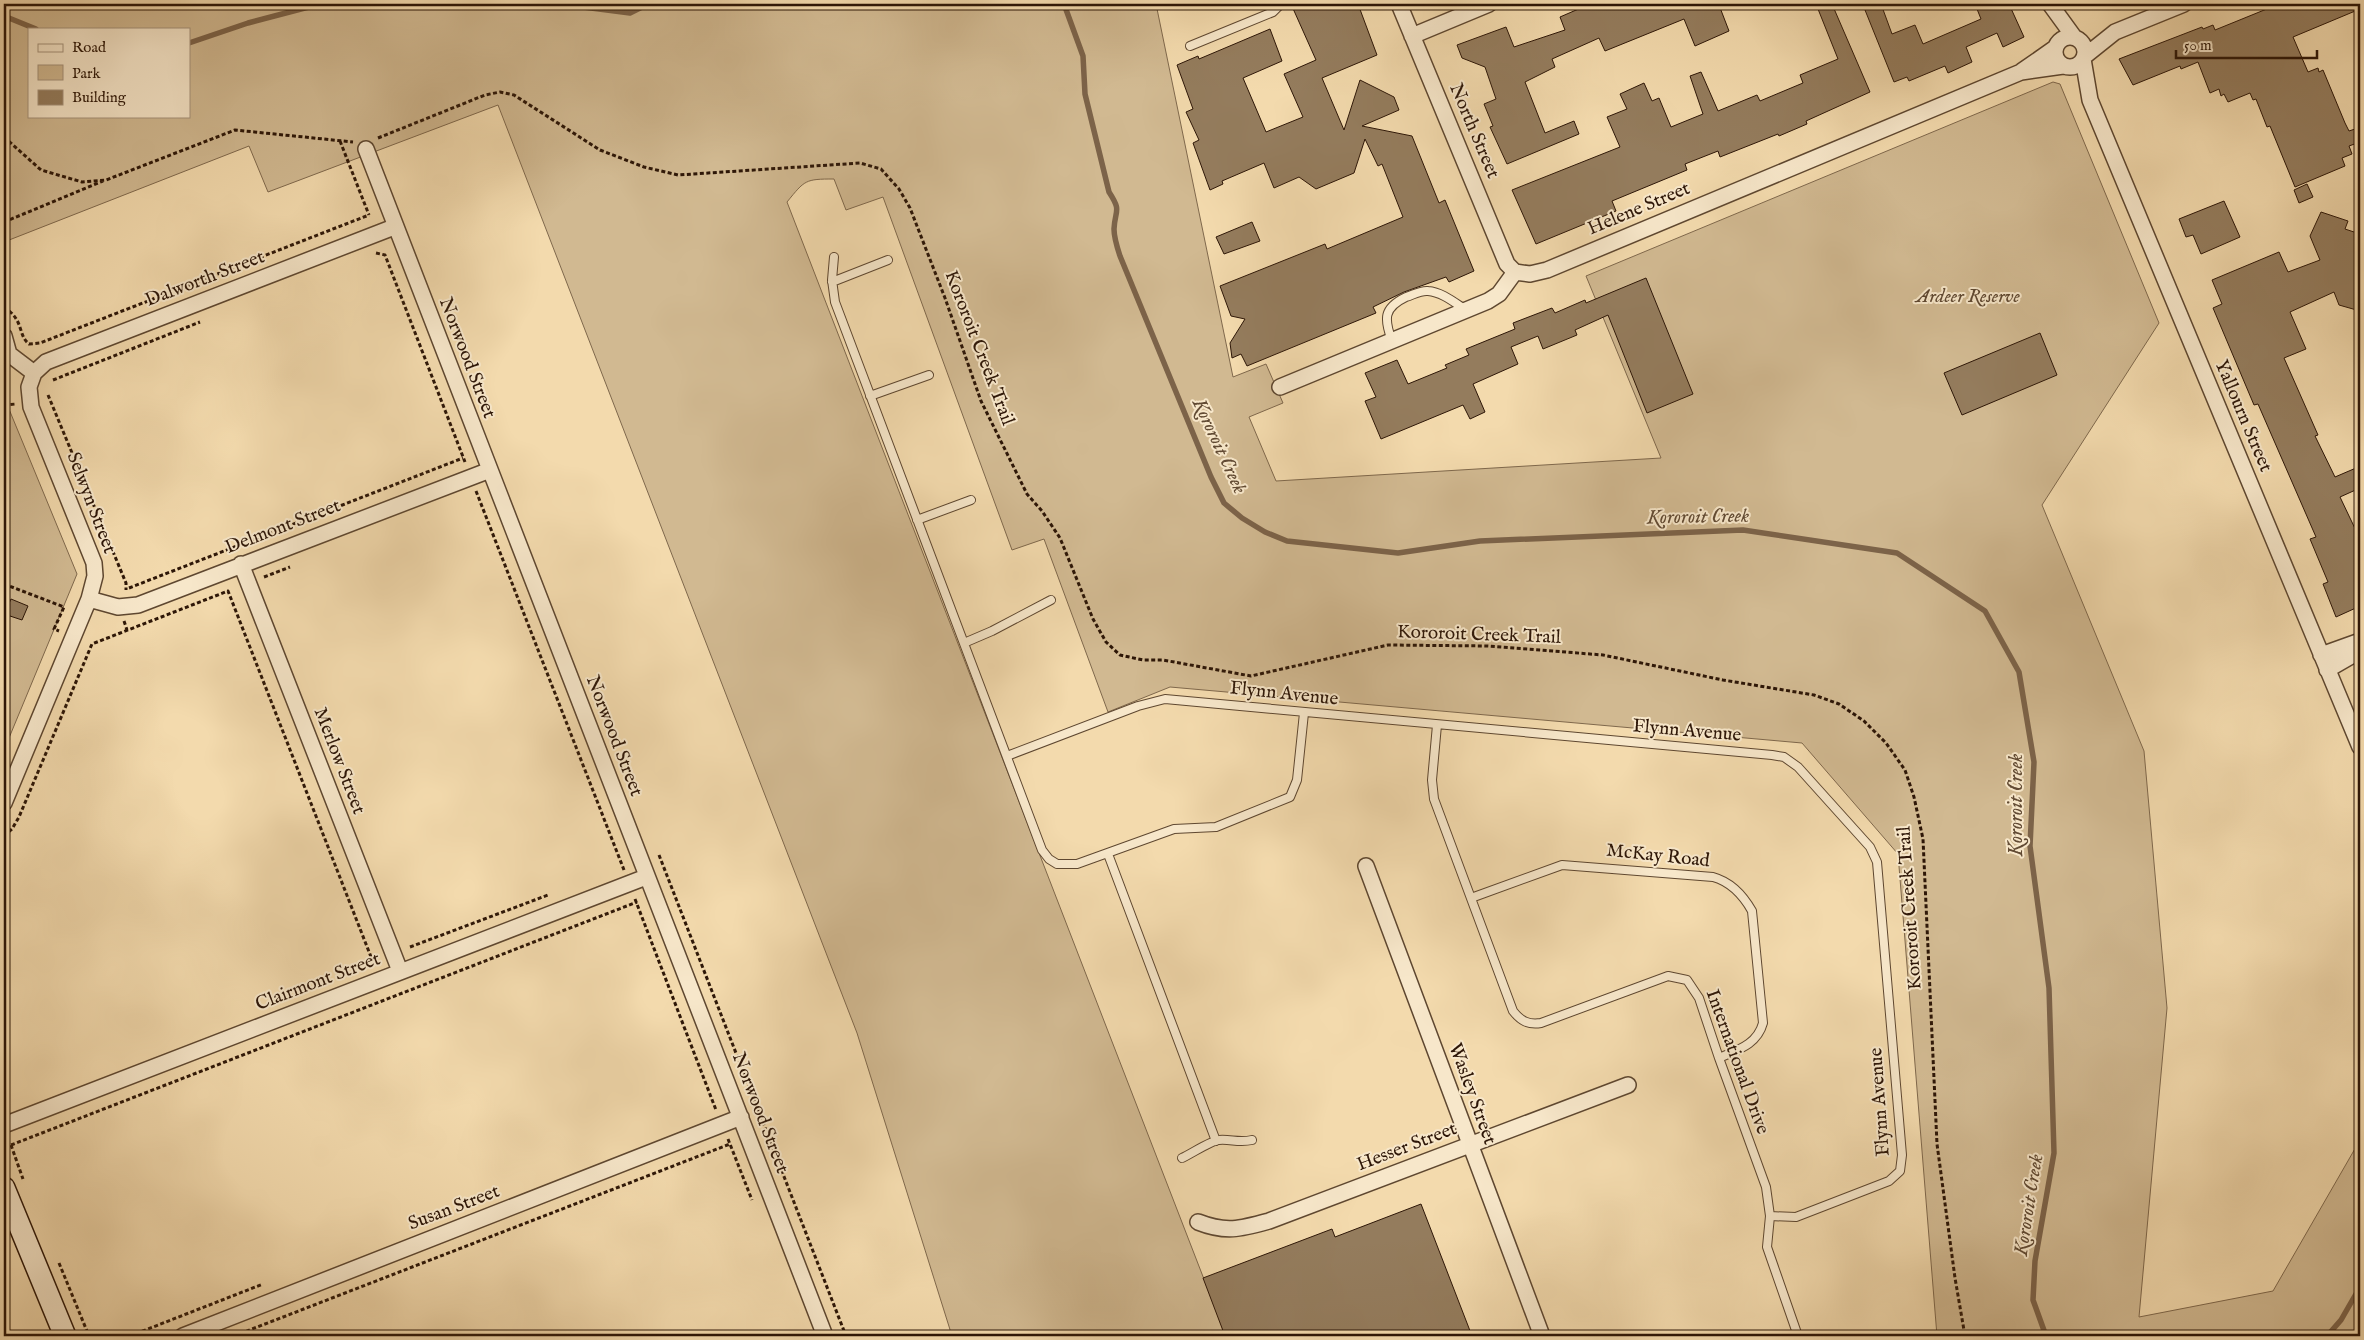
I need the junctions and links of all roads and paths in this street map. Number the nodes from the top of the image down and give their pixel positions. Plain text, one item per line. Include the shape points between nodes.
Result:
1 (1281, 4) edge
2 (1399, 4) edge
3 (1489, 4) edge
4 (2051, 4) edge
5 (2184, 4) edge
6 (2116, 32) junction
7 (1412, 36) junction
8 (2076, 37) junction
9 (1190, 46) dead end
10 (2055, 46) junction
11 (2084, 58) junction
12 (2064, 66) junction
13 (2021, 72) junction
14 (2090, 100) junction
15 (4, 137) edge
16 (340, 141) junction
17 (366, 143) junction
18 (106, 180) junction
19 (369, 215) junction
20 (4, 222) edge
21 (394, 226) junction
22 (376, 234) junction
23 (385, 255) junction
24 (368, 256) dead end
25 (834, 257) dead end
26 (888, 260) dead end
27 (1515, 272) junction
28 (832, 282) junction
29 (4, 307) edge
30 (1467, 310) junction
31 (210, 319) dead end
32 (4, 336) edge
33 (1392, 341) junction
34 (34, 373) junction
35 (929, 375) dead end
36 (49, 386) dead end
37 (1280, 387) dead end
38 (46, 392) dead end
39 (870, 396) junction
40 (463, 458) junction
41 (490, 470) junction
42 (471, 477) junction
43 (971, 500) dead end
44 (917, 520) junction
45 (241, 564) junction
46 (4, 584) edge
47 (126, 589) junction
48 (89, 599) junction
49 (1052, 600) dead end
50 (124, 607) junction
51 (127, 630) junction
52 (72, 637) junction
53 (2360, 641) edge
54 (964, 642) junction
55 (92, 644) junction
56 (2360, 651) edge
57 (2321, 655) junction
58 (2327, 670) junction
59 (1304, 712) junction
60 (1437, 726) junction
61 (2360, 748) edge
62 (1007, 756) junction
63 (4, 803) edge
64 (4, 836) edge
65 (1108, 854) junction
66 (622, 866) junction
67 (1366, 866) dead end
68 (613, 870) dead end
69 (646, 877) junction
70 (629, 883) junction
71 (549, 894) dead end
72 (1471, 898) junction
73 (636, 902) junction
74 (410, 947) dead end
75 (355, 970) dead end
76 (400, 971) junction
77 (1718, 1058) junction
78 (1628, 1085) dead end
79 (741, 1117) junction
80 (722, 1124) junction
81 (4, 1125) edge
82 (1252, 1140) dead end
83 (1216, 1141) junction
84 (730, 1144) junction
85 (11, 1145) junction
86 (1470, 1145) junction
87 (1182, 1158) dead end
88 (4, 1188) edge
89 (27, 1188) dead end
90 (756, 1208) dead end
91 (1770, 1216) junction
92 (1198, 1222) dead end
93 (57, 1259) dead end
94 (65, 1336) edge
95 (89, 1336) edge
96 (183, 1336) edge
97 (234, 1336) edge
98 (825, 1336) edge
99 (1542, 1336) edge
100 (1798, 1336) edge
101 (1965, 1336) edge

1 - 9 lane via 1273,12
2 - 7 street, North Street
3 - 7 street
4 - 8 street, Yallourn Street
4 - 10 street, Yallourn Street
5 - 6 street
6 - 8 street
6 - 11 street
7 - 27 street, North Street via 1507,264
8 - 10 street via 2064,37
8 - 11 street, Yallourn Street via 2084,46
10 - 12 street, Yallourn Street via 2056,58
10 - 13 street, Helene Street
11 - 12 street via 2076,66
11 - 14 street, Yallourn Street
12 - 13 street, Helene Street
12 - 14 street, Yallourn Street
13 - 27 street, Helene Street via 1547,270 1530,274
14 - 57 street, Yallourn Street
15 - 18 path, Kororoit Creek Trail via 41,170 82,182
16 - 17 path, Kororoit Creek Trail
16 - 18 path, Kororoit Creek Trail via 234,130
16 - 19 path
17 - 21 street, Norwood Street
17 - 101 path, Kororoit Creek Trail via 500,92 514,95 600,150 644,167 678,174 860,164 881,169 899,189 910,208 982,401 1027,494 1060,538 1093,619 1106,642 1120,655 1251,676 1388,645 1488,646 1603,655 1814,695 1839,704 1864,721 1886,743 1905,770 1923,840 1937,1144
18 - 20 path
19 - 22 path
19 - 29 path via 40,343 29,344 17,318
21 - 22 street, Dalworth Street
21 - 41 street, Norwood Street
22 - 23 path
22 - 34 street, Dalworth Street via 46,362
23 - 24 path
23 - 40 path
25 - 28 lane
26 - 28 lane
27 - 30 street via 1499,294
28 - 39 lane via 835,302
30 - 33 street
30 - 33 lane via 1429,291 1412,295 1392,305 1387,312 1387,329
31 - 36 path via 51,381
32 - 34 street via 9,354
33 - 37 street
34 - 48 street, Selwyn Street via 29,388 31,407 94,563 95,576
35 - 39 lane
38 - 47 path
39 - 44 lane
40 - 42 path
40 - 47 path
41 - 42 street, Delmont Street
41 - 69 street, Norwood Street
42 - 45 street, Delmont Street
42 - 66 path
43 - 44 lane
44 - 54 lane
45 - 50 street, Delmont Street via 138,605
45 - 76 street, Merlow Street
46 - 52 path via 64,608 54,628
47 - 50 path
48 - 50 street, Delmont Street
48 - 52 street, Selwyn Street
49 - 54 lane
50 - 51 path
51 - 55 path
51 - 75 path via 228,591 373,962
52 - 55 path
52 - 63 street, Selwyn Street
53 - 57 street
54 - 62 lane
55 - 64 path via 19,817
56 - 58 street
57 - 58 street, Yallourn Street
58 - 61 street, Yallourn Street
59 - 60 lane, Flynn Avenue
59 - 62 lane, Flynn Avenue via 1165,699 1138,706
59 - 65 lane via 1297,780 1290,797 1216,827 1174,829
60 - 72 lane, International Drive via 1432,789
60 - 91 lane, Flynn Avenue via 1784,757 1798,767 1870,847 1877,862 1902,1155 1900,1171 1889,1181 1796,1217
62 - 65 lane via 1042,850 1049,859 1067,866
65 - 83 lane
66 - 68 path
66 - 70 path
67 - 86 street, Wasley Street
69 - 70 street, Clairmont Street
69 - 79 street, Norwood Street
70 - 73 path
70 - 76 street, Clairmont Street
71 - 74 path
72 - 77 lane, International Drive via 1513,1011 1520,1019 1528,1024 1541,1024 1668,976 1687,980 1699,998
72 - 77 lane, McKay Road via 1562,865 1713,877 1729,883 1752,911 1762,1023 1755,1040
73 - 80 path
73 - 85 path
76 - 81 street, Clairmont Street
77 - 91 lane, International Drive via 1766,1188
78 - 86 street, Hesser Street
79 - 80 street, Susan Street
79 - 98 street, Norwood Street
80 - 84 path
80 - 96 street, Susan Street
81 - 85 path
82 - 83 lane
83 - 87 lane
84 - 90 path
84 - 97 path
85 - 89 path
86 - 92 street, Hesser Street via 1241,1229 1216,1229
86 - 99 street, Wasley Street
88 - 94 street
91 - 100 lane, International Drive via 1769,1258
93 - 95 path

